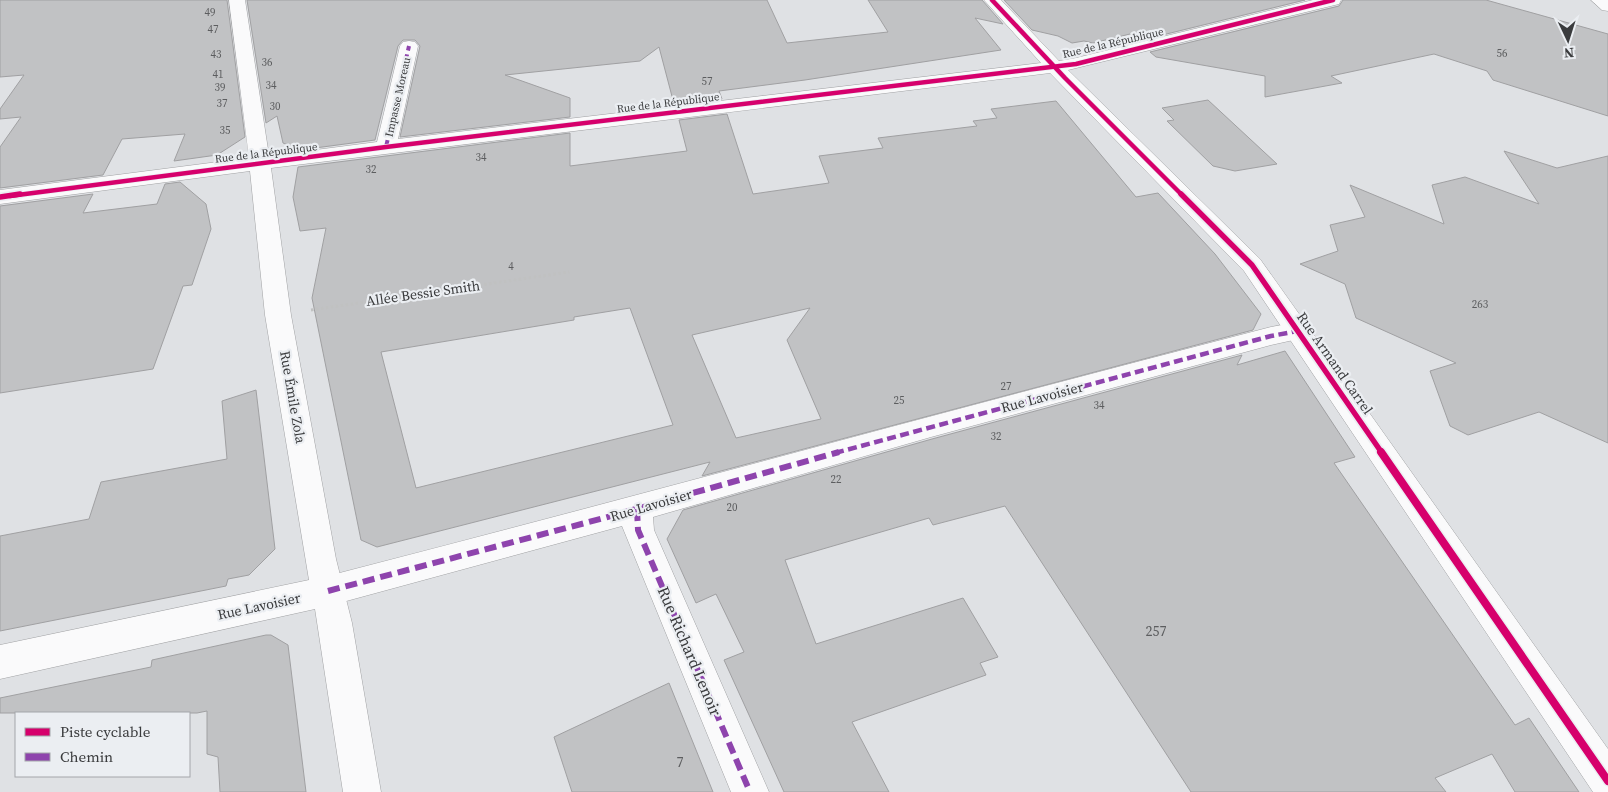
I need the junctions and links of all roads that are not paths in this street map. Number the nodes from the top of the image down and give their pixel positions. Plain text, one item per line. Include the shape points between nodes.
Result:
1 (237, 0) edge
2 (992, 0) edge
3 (1333, 0) edge
4 (1598, 0) edge
5 (1608, 6) edge
6 (409, 46) dead end
7 (1054, 66) junction
8 (386, 147) junction
9 (260, 164) junction
10 (0, 197) edge
11 (1298, 331) junction
12 (637, 509) junction
13 (328, 591) junction
14 (0, 662) edge
15 (1608, 781) edge
16 (362, 792) edge
17 (750, 792) edge

1 - 9 street, Rue Émile Zola
2 - 7 street, Rue Armand Carrel
3 - 7 street, Rue de la République via 1076,64
4 - 5 street
6 - 8 street, Impasse Moreau
7 - 8 street, Rue de la République
7 - 11 street, Rue Armand Carrel via 1252,265
8 - 9 street, Rue de la République
9 - 10 street, Rue de la République
9 - 13 street, Rue Émile Zola via 278,315
11 - 12 street, Rue Lavoisier via 931,426
11 - 15 street, Rue Armand Carrel
12 - 13 street, Rue Lavoisier
12 - 17 street, Rue Richard Lenoir via 638,530
13 - 14 street, Rue Lavoisier
13 - 16 street, Rue Émile Zola

